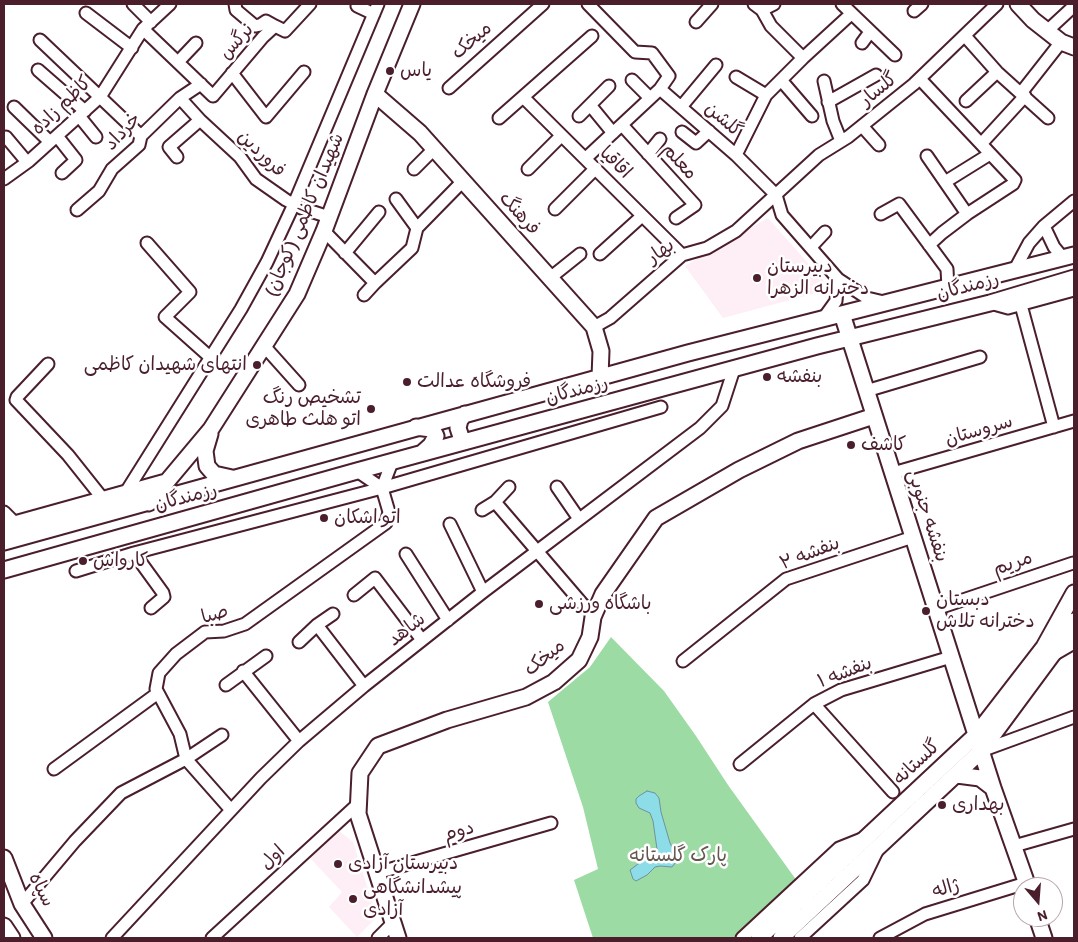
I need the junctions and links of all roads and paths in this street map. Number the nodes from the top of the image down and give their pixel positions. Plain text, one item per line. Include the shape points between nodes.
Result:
1 (133, 4) edge
2 (170, 4) edge
3 (236, 4) edge
4 (310, 4) edge
5 (412, 4) edge
6 (543, 4) edge
7 (588, 4) edge
8 (712, 4) edge
9 (774, 4) edge
10 (842, 4) edge
11 (997, 4) edge
12 (1018, 4) edge
13 (357, 6) dead end
14 (1074, 6) edge
15 (758, 7) edge
16 (376, 9) edge
17 (86, 13) dead end
18 (851, 14) junction
19 (696, 22) dead end
20 (147, 26) junction
21 (275, 26) junction
22 (1047, 31) junction
23 (870, 32) junction
24 (592, 36) dead end
25 (965, 36) junction
26 (40, 40) dead end
27 (196, 43) dead end
28 (862, 43) dead end
29 (1068, 44) edge
30 (132, 48) junction
31 (894, 55) dead end
32 (803, 58) junction
33 (178, 62) junction
34 (716, 66) dead end
35 (38, 70) dead end
36 (304, 72) dead end
37 (998, 72) junction
38 (232, 73) junction
39 (876, 75) dead end
40 (736, 78) dead end
41 (920, 78) junction
42 (632, 80) dead end
43 (782, 80) junction
44 (824, 81) dead end
45 (201, 84) junction
46 (609, 86) dead end
47 (449, 88) dead end
48 (660, 89) junction
49 (375, 94) junction
50 (1023, 94) junction
51 (766, 96) junction
52 (100, 97) junction
53 (523, 97) junction
54 (180, 98) junction
55 (650, 98) junction
56 (966, 101) dead end
57 (828, 102) junction
58 (590, 105) junction
59 (14, 107) dead end
60 (681, 107) junction
61 (82, 113) junction
62 (579, 116) dead end
63 (812, 116) dead end
64 (499, 118) dead end
65 (1048, 118) dead end
66 (200, 120) junction
67 (622, 125) junction
68 (862, 126) junction
69 (682, 132) dead end
70 (709, 132) junction
71 (613, 133) junction
72 (141, 136) junction
73 (561, 136) junction
74 (96, 137) dead end
75 (4, 139) edge
76 (54, 139) junction
77 (660, 139) dead end
78 (841, 141) junction
79 (981, 144) junction
80 (880, 145) dead end
81 (434, 149) junction
82 (648, 154) junction
83 (990, 154) junction
84 (736, 155) junction
85 (927, 156) dead end
86 (176, 157) dead end
87 (586, 158) junction
88 (28, 161) junction
89 (596, 168) junction
90 (414, 169) dead end
91 (528, 169) dead end
92 (62, 173) dead end
93 (4, 179) edge
94 (463, 181) junction
95 (945, 182) junction
96 (776, 195) junction
97 (396, 199) dead end
98 (1074, 201) edge
99 (294, 204) junction
100 (555, 209) dead end
101 (77, 210) dead end
102 (379, 212) dead end
103 (881, 214) dead end
104 (966, 214) junction
105 (642, 216) junction
106 (676, 218) dead end
107 (326, 224) junction
108 (1044, 226) junction
109 (417, 228) junction
110 (825, 232) dead end
111 (146, 243) dead end
112 (929, 245) junction
113 (811, 247) junction
114 (345, 252) junction
115 (580, 254) dead end
116 (600, 254) dead end
117 (682, 254) junction
118 (1069, 256) edge
119 (1014, 271) junction
120 (550, 278) junction
121 (1074, 278) edge
122 (838, 279) junction
123 (375, 283) junction
124 (948, 288) junction
125 (1074, 290) edge
126 (364, 295) dead end
127 (888, 302) junction
128 (990, 303) junction
129 (1021, 305) junction
130 (842, 314) junction
131 (823, 319) junction
132 (594, 327) junction
133 (849, 338) junction
134 (265, 347) junction
135 (980, 357) dead end
136 (211, 358) junction
137 (48, 364) dead end
138 (734, 369) junction
139 (600, 377) junction
140 (299, 385) dead end
141 (866, 392) junction
142 (662, 407) dead end
143 (465, 414) junction
144 (874, 416) junction
145 (1074, 421) edge
146 (416, 427) junction
147 (1054, 427) junction
148 (211, 429) junction
149 (468, 441) junction
150 (420, 454) junction
151 (392, 462) junction
152 (357, 471) junction
153 (893, 474) junction
154 (232, 478) junction
155 (166, 482) junction
156 (509, 487) dead end
157 (557, 487) dead end
158 (382, 488) junction
159 (126, 492) junction
160 (103, 499) junction
161 (149, 502) junction
162 (496, 502) junction
163 (482, 510) dead end
164 (4, 512) edge
165 (579, 519) junction
166 (450, 524) dead end
167 (9, 525) edge
168 (913, 537) junction
169 (4, 542) edge
170 (538, 550) junction
171 (134, 553) junction
172 (406, 554) dead end
173 (1073, 563) dead end
174 (4, 570) edge
175 (76, 571) dead end
176 (482, 592) junction
177 (1074, 593) edge
178 (354, 595) dead end
179 (585, 607) dead end
180 (151, 608) dead end
181 (936, 609) junction
182 (333, 614) dead end
183 (448, 620) junction
184 (1074, 621) edge
185 (317, 625) junction
186 (422, 640) junction
187 (299, 642) dead end
188 (1074, 643) edge
189 (266, 656) dead end
190 (1051, 656) junction
191 (951, 657) junction
192 (683, 661) dead end
193 (244, 671) junction
194 (226, 684) dead end
195 (364, 686) junction
196 (158, 693) junction
197 (814, 704) junction
198 (1074, 717) edge
199 (976, 735) junction
200 (222, 736) dead end
201 (299, 741) junction
202 (981, 751) junction
203 (186, 760) junction
204 (740, 764) dead end
205 (54, 769) dead end
206 (956, 775) junction
207 (993, 788) junction
208 (893, 792) dead end
209 (358, 804) junction
210 (231, 810) junction
211 (551, 823) dead end
212 (1074, 830) edge
213 (875, 841) junction
214 (1014, 846) junction
215 (4, 858) edge
216 (377, 873) junction
217 (1024, 877) edge
218 (1013, 889) edge
219 (22, 904) junction
220 (393, 923) junction
221 (4, 926) edge
222 (12, 938) edge
223 (44, 938) edge
224 (112, 938) edge
225 (212, 938) edge
226 (378, 938) edge
227 (398, 938) edge
228 (742, 938) edge
229 (759, 938) edge
230 (781, 938) edge
231 (800, 938) edge
232 (880, 938) edge

1 - 20 street
2 - 20 street, کاظم زاده
3 - 21 street via 236,10 255,26 266,22
4 - 21 street, نرگس via 285,31
5 - 49 main road, شهیدان کاظمی (کوجان)
6 - 47 street, میخک
7 - 48 street via 635,52 652,53 669,76
8 - 19 street
9 - 15 street
10 - 18 street
11 - 25 street, گلسار
12 - 22 main road
13 - 16 street
14 - 22 street
15 - 32 street via 771,26
16 - 99 street
17 - 30 street
18 - 23 street
18 - 32 street
20 - 30 street, کاظم زاده
20 - 33 street
21 - 38 street, نرگس
22 - 29 main road
23 - 28 street
23 - 31 street
24 - 53 street
25 - 37 street
25 - 41 street, گلسار
26 - 52 street
27 - 33 street
29 - 50 street
30 - 52 street, کاظم زاده
32 - 43 street
33 - 45 street
34 - 60 street
35 - 61 street
36 - 38 street via 266,117
37 - 50 street
37 - 56 street
38 - 45 street, نرگس via 213,96
39 - 57 street
40 - 51 street
41 - 68 street, گلسار
41 - 79 street
42 - 55 street
43 - 51 street
43 - 63 street
44 - 57 street
45 - 54 street, خرداد
46 - 58 street
48 - 55 street
48 - 60 street, گلشن
49 - 81 main road, فرهنگ
49 - 107 main road, شهیدان کاظمی (کوجان)
50 - 65 street
50 - 79 street
51 - 84 street
52 - 61 street, کاظم زاده
52 - 72 street
53 - 64 street
53 - 73 street, اقاقیا
54 - 66 street, فروردین
54 - 72 street, خرداد
55 - 67 street
57 - 78 street
58 - 62 street
58 - 71 street
59 - 76 street
60 - 70 street, گلشن
61 - 74 street
61 - 76 street, کاظم زاده
66 - 86 street via 169,147
66 - 99 street, فروردین via 240,157 256,179
67 - 71 street
67 - 82 street, معلم
68 - 78 street, گلسار
68 - 80 street
69 - 70 street via 696,142
70 - 84 street, گلشن
71 - 87 street
72 - 101 street, خرداد via 138,145 112,169 99,191
73 - 87 street, اقاقیا
73 - 91 street
75 - 88 street via 6,137
76 - 88 street, کاظم زاده
76 - 92 street via 76,160
77 - 82 street
78 - 96 street, گلسار via 819,155
79 - 83 street
81 - 90 street
81 - 94 main road, فرهنگ
82 - 106 street, معلم via 695,205
83 - 95 street
83 - 104 street via 1013,177 1014,184
84 - 96 street, گلشن
85 - 95 street
87 - 89 street, اقاقیا
88 - 93 street, کاظم زاده
89 - 100 street
89 - 105 street, اقاقیا
94 - 109 street
94 - 120 main road, فرهنگ
95 - 104 street
96 - 113 street, گلشن via 782,215
96 - 117 street, بهار via 736,232 707,248
97 - 109 street
98 - 108 street
99 - 107 street, فروردین
99 - 136 street via 268,262
102 - 114 street
103 - 112 street via 898,204
104 - 112 street
105 - 116 street
105 - 117 street, اقاقیا
107 - 114 street
107 - 134 main road, شهیدان کاظمی (کوجان) via 297,294
108 - 118 street via 1054,247
108 - 119 street via 1029,243
109 - 123 street via 412,248
110 - 113 street
111 - 136 street via 190,292 165,317
112 - 124 street via 947,269
113 - 122 street, گلشن
114 - 123 street
115 - 120 street
117 - 132 street, بهار via 610,318
118 - 119 main road, رزمندگان
119 - 124 main road, رزمندگان
120 - 132 main road, فرهنگ
121 - 128 main road, رزمندگان
122 - 127 street, گلشن via 867,298
122 - 131 street via 836,301
123 - 126 street
124 - 127 main road, رزمندگان
125 - 129 street
127 - 130 main road, رزمندگان
128 - 129 street via 1008,308
128 - 133 main road, رزمندگان
129 - 147 street
130 - 131 main road, رزمندگان
130 - 133 main road, بنفشه جنوبی
131 - 139 main road, رزمندگان
132 - 139 main road, فرهنگ via 601,351
133 - 138 main road, رزمندگان
133 - 141 main road, بنفشه جنوبی
134 - 140 street
134 - 148 main road, شهیدان کاظمی (کوجان)
135 - 141 street
136 - 159 street
137 - 160 street via 16,400 68,455
138 - 149 main road, رزمندگان
138 - 165 street, شاهد via 722,406 700,428
139 - 143 main road, رزمندگان
141 - 144 main road, بنفشه جنوبی
142 - 158 street
143 - 146 main road, رزمندگان
143 - 149 main road via 458,428 462,440
144 - 153 main road, بنفشه جنوبی
144 - 209 main road, میخک via 798,441 739,470 656,518 603,594 579,660 554,682 526,697 447,720 378,746 360,773
145 - 147 street, سروستان
146 - 150 main road via 431,429 436,436
146 - 154 main road, رزمندگان
147 - 153 street, سروستان
148 - 154 main road via 205,451 207,466 214,474
148 - 155 main road
149 - 150 main road, رزمندگان
150 - 151 main road, رزمندگان
151 - 152 main road, رزمندگان
151 - 158 street
152 - 158 street
152 - 174 main road, رزمندگان
153 - 168 main road, بنفشه جنوبی
154 - 161 main road, رزمندگان
155 - 159 main road
155 - 161 main road
156 - 162 street
157 - 165 street
158 - 171 street
158 - 196 street, صبا via 389,512 386,523 245,624 224,631 205,632 176,654 159,673
159 - 160 main road
160 - 167 main road
161 - 169 main road, رزمندگان
162 - 163 street
162 - 170 street
164 - 167 street
165 - 170 street, شاهد
166 - 176 street
168 - 181 main road, بنفشه جنوبی
168 - 192 street, بنفشه ۲ via 786,579
170 - 176 street, شاهد
170 - 179 street
171 - 175 street
171 - 180 street via 163,593 164,597
172 - 183 street
173 - 181 street, مریم
176 - 183 street, شاهد
177 - 199 main road, گلستانه via 1044,647
178 - 186 street via 375,578
181 - 191 main road, بنفشه جنوبی
182 - 185 street
183 - 186 street, شاهد
184 - 190 main road, گلستانه
185 - 187 street
185 - 195 street
186 - 195 street, شاهد
188 - 190 street
189 - 193 street
190 - 202 main road, گلستانه
191 - 197 street, بنفشه ۱ via 841,690
191 - 199 main road, بنفشه جنوبی
193 - 194 street
193 - 201 street
195 - 201 street, شاهد
196 - 203 street via 180,734
196 - 205 street
197 - 204 street, بنفشه ۱
197 - 208 street
198 - 202 street
199 - 202 main road, بنفشه جنوبی
199 - 213 main road, گلستانه
200 - 203 street
201 - 210 street, شاهد
202 - 206 main road, گلستانه
202 - 207 main road
203 - 210 street
203 - 219 street via 121,793
206 - 207 main road via 980,778
206 - 213 main road, گلستانه
207 - 214 main road
209 - 216 main road, میخک via 358,814
209 - 225 street, اول
210 - 224 street, شاهد
211 - 216 street, دوم
212 - 214 street
213 - 228 street via 838,848
213 - 229 main road, گلستانه
213 - 230 main road, گلستانه
213 - 231 street via 863,880
214 - 217 main road
215 - 219 main road, سپاه
216 - 220 main road, میخک
218 - 232 street, ژاله via 926,914
219 - 223 main road, سپاه
220 - 226 street
220 - 227 main road, میخک
221 - 222 main road

